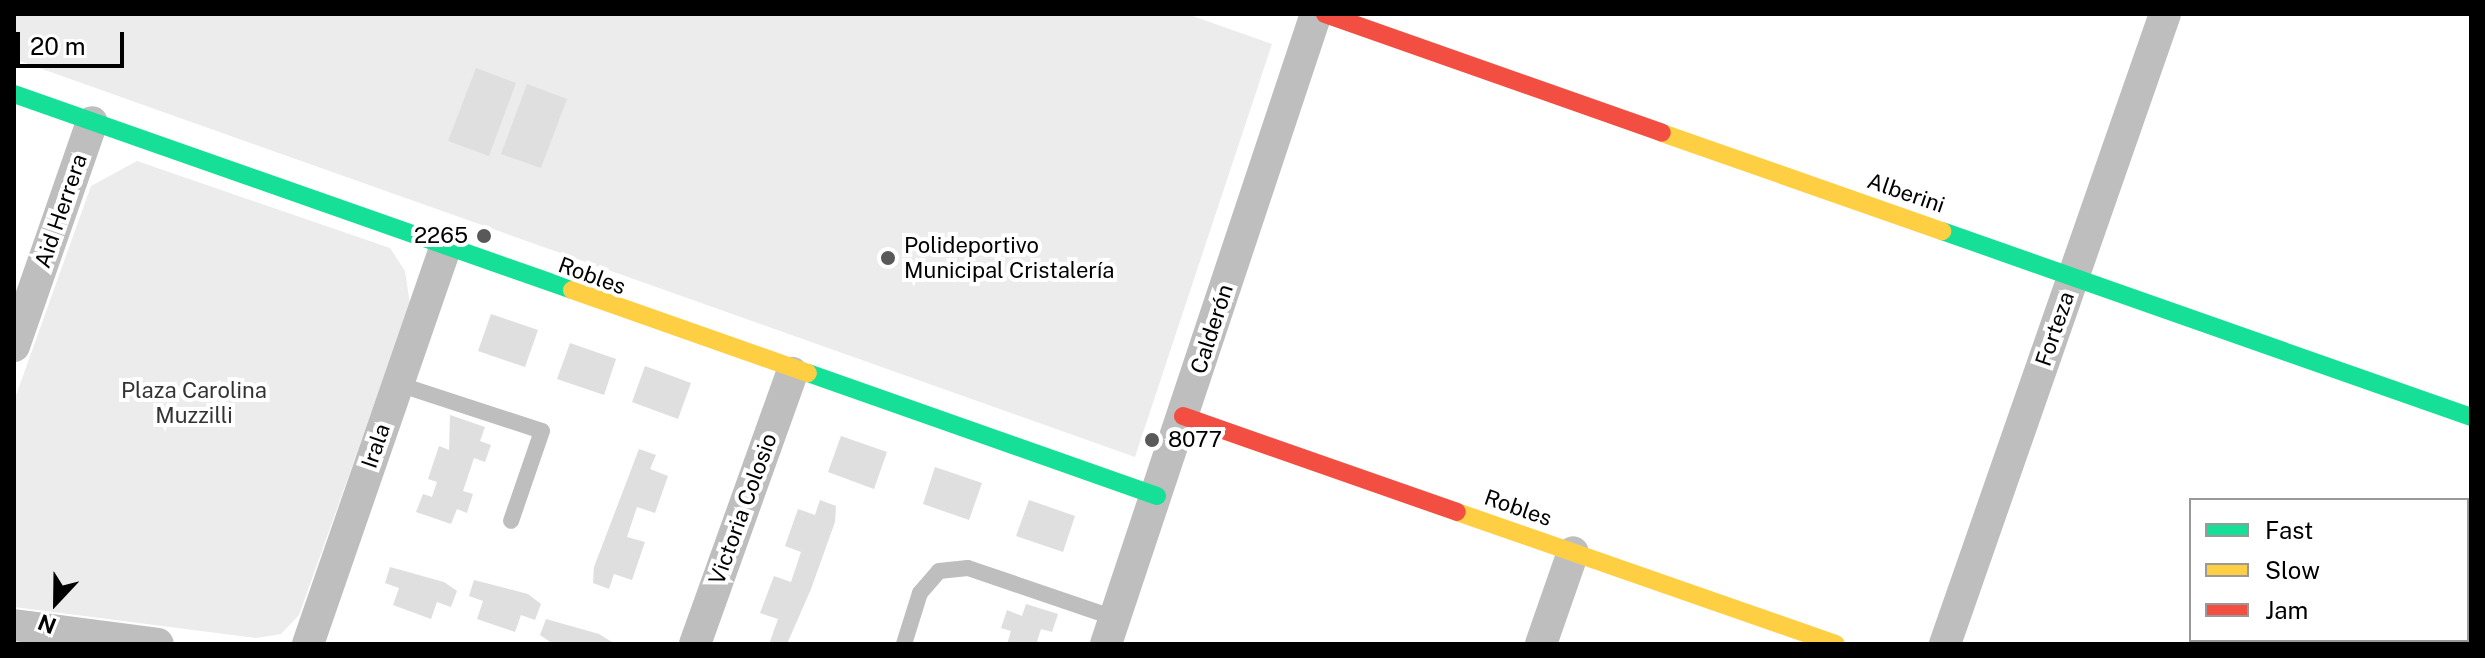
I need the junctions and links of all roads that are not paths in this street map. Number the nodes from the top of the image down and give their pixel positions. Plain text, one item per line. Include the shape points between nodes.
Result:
1 (1316, 14) edge
2 (1325, 14) edge
3 (2165, 14) edge
4 (14, 94) edge
5 (92, 122) junction
6 (445, 249) junction
7 (2073, 277) junction
8 (14, 346) edge
9 (792, 373) junction
10 (398, 384) junction
11 (1183, 416) junction
12 (2471, 417) edge
13 (1157, 496) junction
14 (511, 521) dead end
15 (1573, 552) junction
16 (14, 625) edge
17 (1111, 631) edge
18 (158, 644) edge
19 (308, 644) edge
20 (695, 644) edge
21 (904, 644) edge
22 (1541, 644) edge
23 (1836, 644) edge
24 (1945, 644) edge

1 - 11 street, Calderón
2 - 7 street, Alberini
3 - 7 street, Forteza
4 - 5 street, Robles
5 - 6 street, Robles
5 - 8 street, Aid Herrera
6 - 9 street, Robles
6 - 10 street, Irala
7 - 12 street, Alberini
7 - 24 street, Forteza
9 - 13 street, Robles
9 - 20 street, Victoria Colosio
10 - 14 lane via 542,431
10 - 19 street, Irala
11 - 13 street, Calderón
11 - 15 street, Robles
13 - 17 street, Calderón
15 - 22 street
15 - 23 street, Robles
16 - 18 street
17 - 21 lane via 968,568 939,571 920,593

